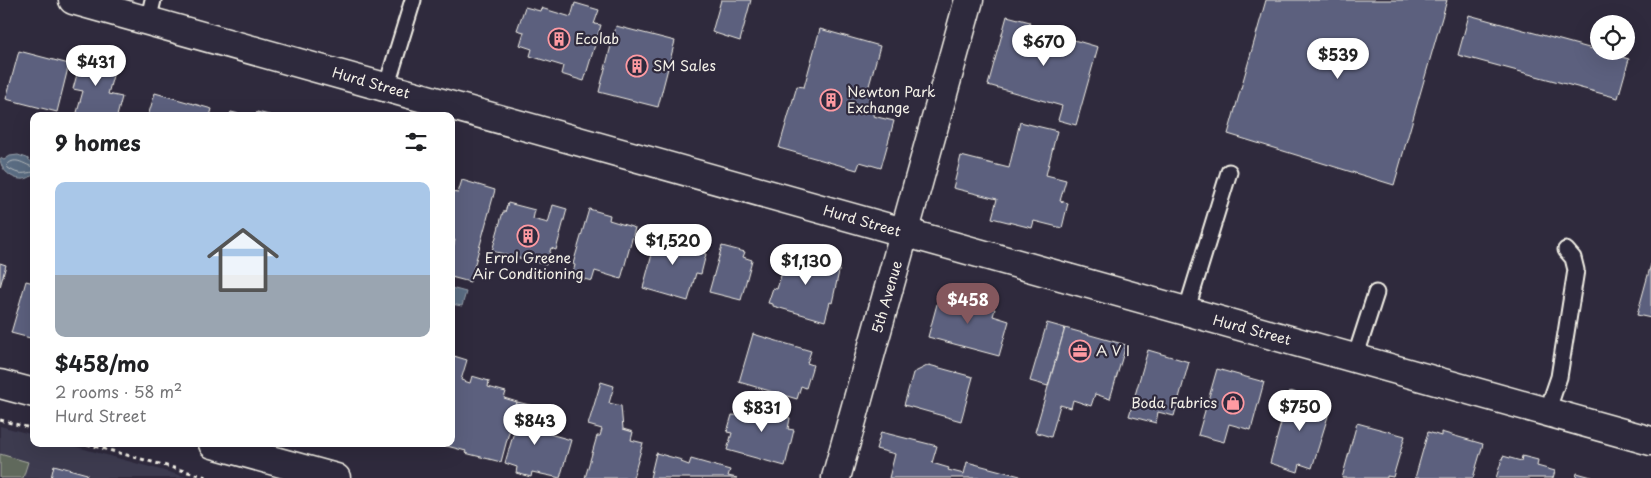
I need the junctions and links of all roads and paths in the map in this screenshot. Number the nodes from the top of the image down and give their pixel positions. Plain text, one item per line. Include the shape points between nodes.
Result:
1 (73, 0) edge
2 (413, 0) edge
3 (969, 0) edge
4 (151, 10) edge
5 (386, 88) junction
6 (1230, 172) dead end
7 (905, 233) junction
8 (1566, 250) dead end
9 (1376, 292) dead end
10 (1186, 312) junction
11 (1355, 358) junction
12 (0, 384) edge
13 (30, 393) edge
14 (1547, 412) junction
15 (0, 420) edge
16 (30, 428) edge
17 (1651, 441) edge
18 (98, 447) edge
19 (224, 447) edge
20 (210, 478) edge
21 (336, 478) edge
22 (836, 478) edge

1 - 4 street, Hurd Street
2 - 5 lane
3 - 7 street, 5th Avenue
4 - 5 street, Hurd Street
5 - 7 street, Hurd Street
6 - 10 lane
7 - 10 street, Hurd Street
7 - 22 street, 5th Avenue
8 - 14 lane via 1573,258 1576,270 1574,288 1559,377
9 - 11 lane
10 - 11 street, Hurd Street
11 - 14 street, Hurd Street
12 - 13 street
14 - 17 street, Hurd Street
15 - 16 path
18 - 20 path
19 - 21 street

